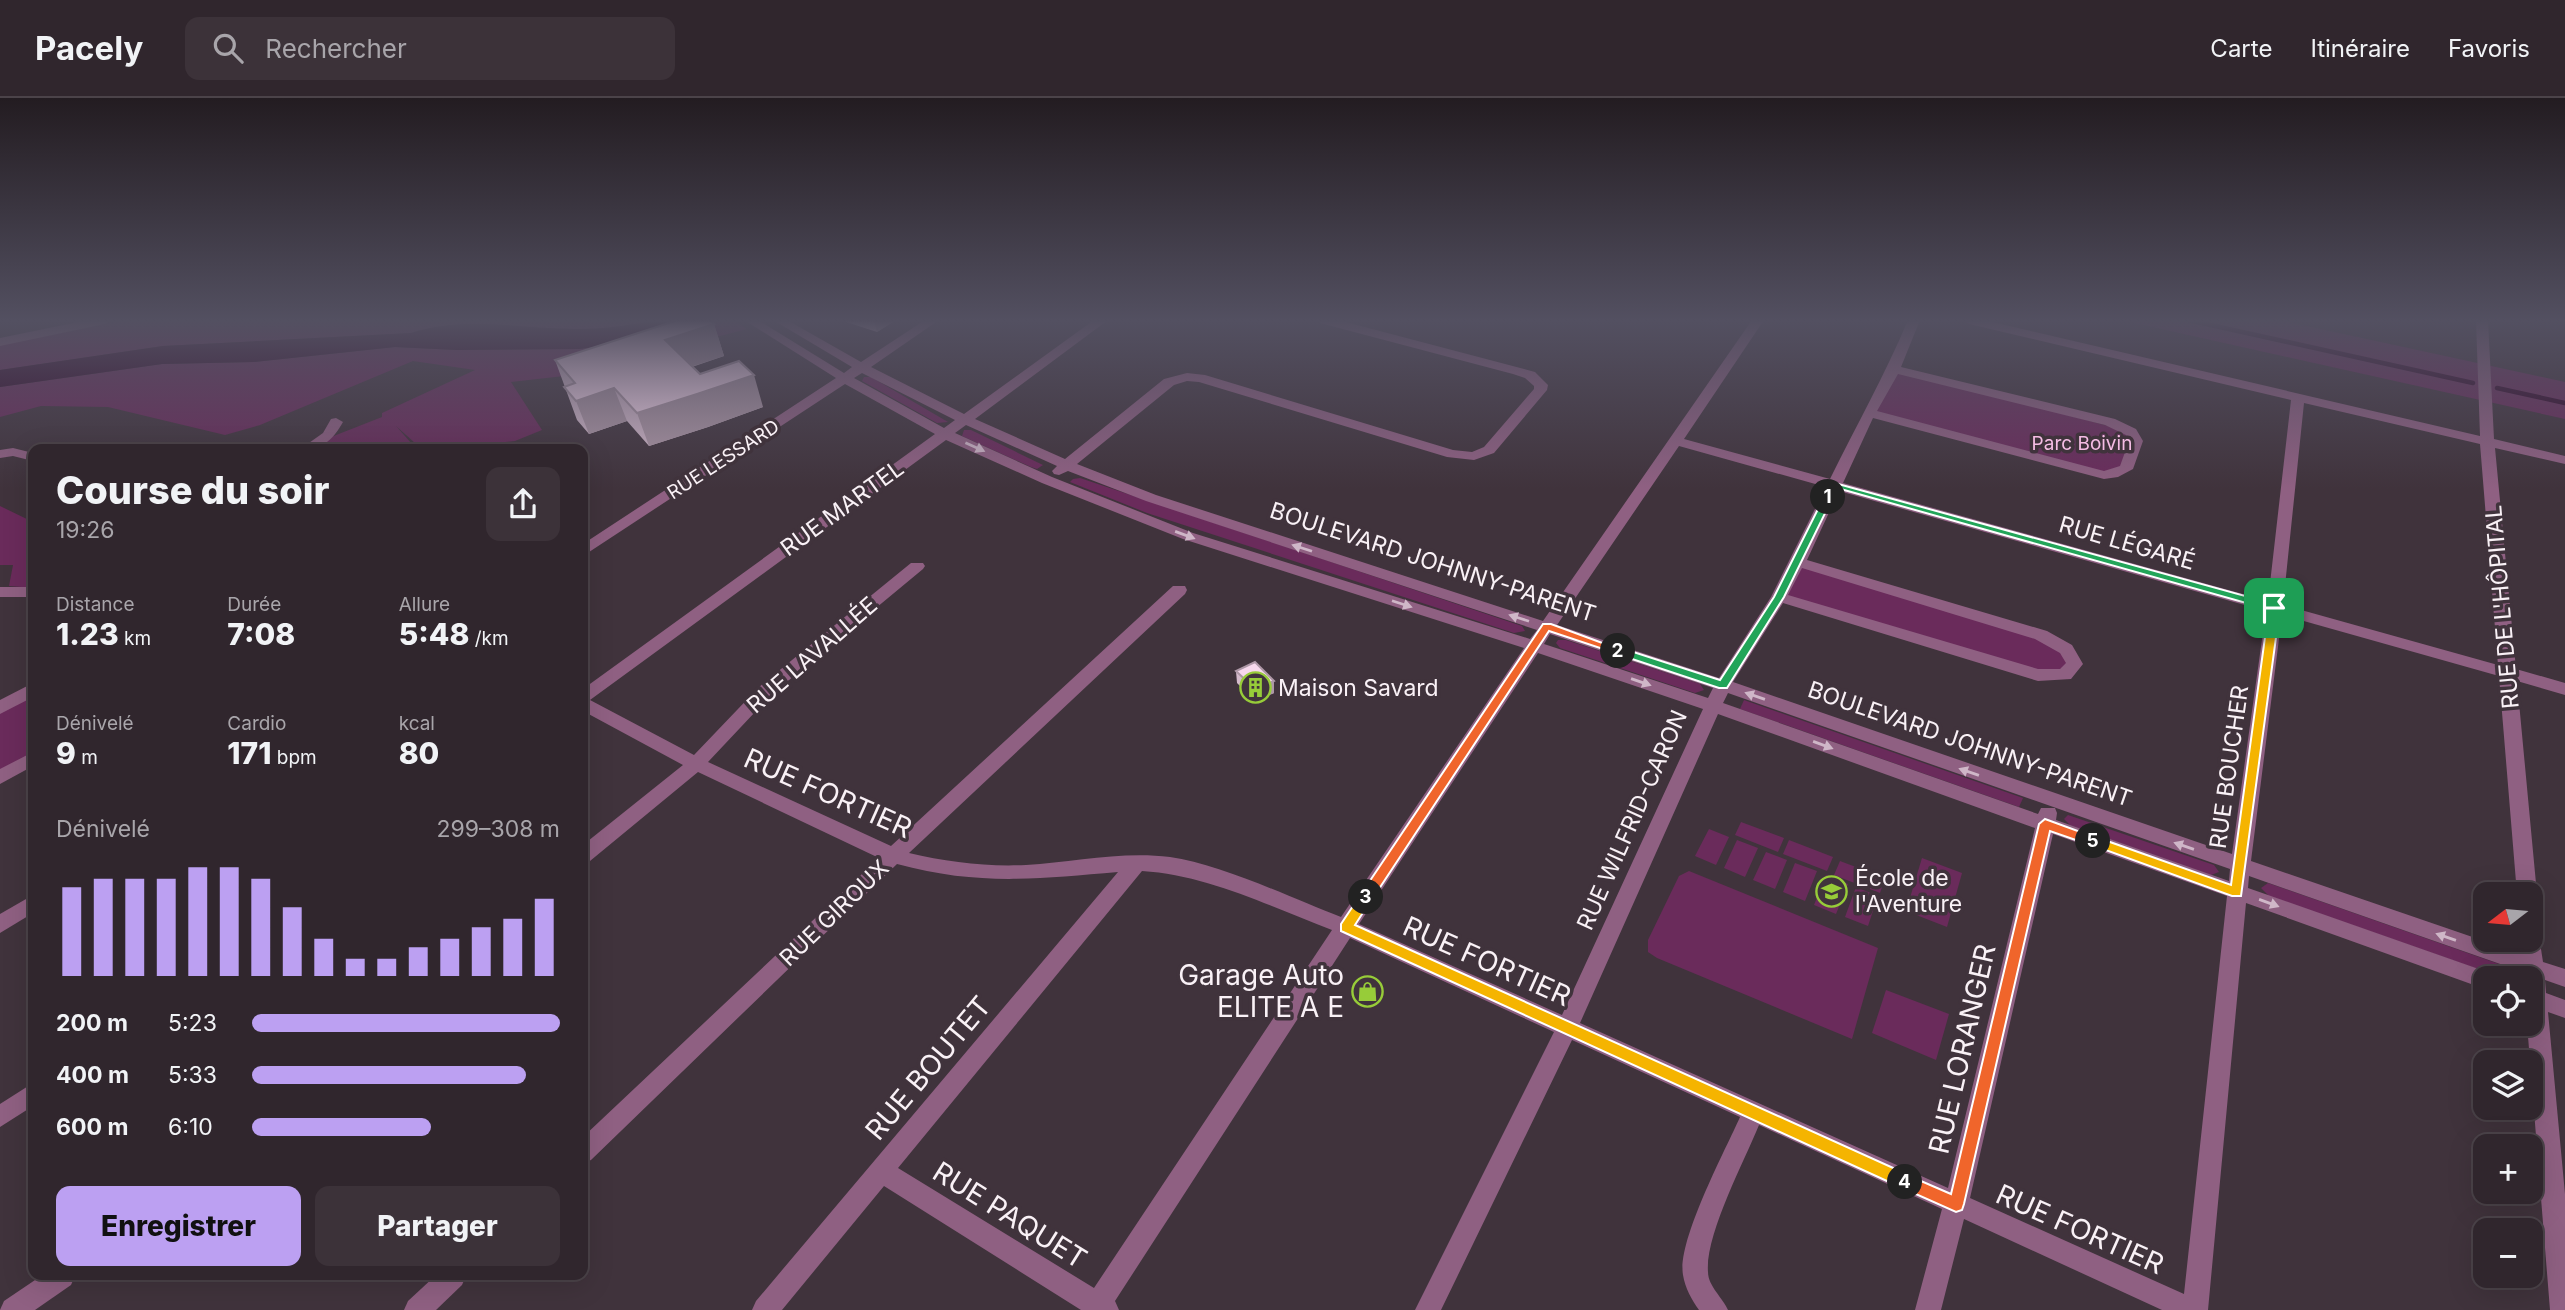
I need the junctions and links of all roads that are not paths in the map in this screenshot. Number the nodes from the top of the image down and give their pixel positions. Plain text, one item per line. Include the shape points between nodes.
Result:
1 (841, 377) edge
2 (847, 377) edge
3 (882, 377) edge
4 (1025, 377) edge
5 (1531, 377) edge
6 (1720, 377) edge
7 (1890, 377) edge
8 (1925, 377) edge
9 (2211, 377) edge
10 (2484, 377) edge
11 (844, 379) junction
12 (2298, 397) junction
13 (1869, 413) junction
14 (964, 421) junction
15 (336, 422) dead end
16 (945, 434) junction
17 (1677, 440) junction
18 (2487, 441) junction
19 (315, 444) edge
20 (0, 454) edge
21 (28, 456) edge
22 (2565, 460) edge
23 (1065, 466) junction
24 (1047, 480) junction
25 (1834, 484) junction
26 (588, 548) edge
27 (1798, 562) junction
28 (917, 566) dead end
29 (1179, 590) dead end
30 (0, 592) edge
31 (28, 592) edge
32 (1779, 597) junction
33 (2274, 608) junction
34 (1547, 627) junction
35 (1534, 646) junction
36 (2507, 673) junction
37 (1723, 685) junction
38 (2565, 689) edge
39 (28, 692) edge
40 (588, 693) edge
41 (1713, 706) junction
42 (588, 707) edge
43 (0, 708) edge
44 (28, 761) edge
45 (696, 764) junction
46 (0, 777) edge
47 (2051, 800) junction
48 (2045, 824) junction
49 (588, 852) edge
50 (893, 856) junction
51 (1137, 863) junction
52 (2241, 866) junction
53 (2526, 882) edge
54 (2236, 892) junction
55 (28, 906) edge
56 (0, 925) edge
57 (1346, 927) junction
58 (2530, 966) edge
59 (2543, 970) edge
60 (2473, 976) edge
61 (2565, 978) edge
62 (2543, 1001) edge
63 (2565, 1009) edge
64 (1567, 1028) junction
65 (2538, 1036) edge
66 (28, 1097) edge
67 (1753, 1113) junction
68 (0, 1117) edge
69 (588, 1147) edge
70 (881, 1171) junction
71 (1956, 1204) junction
72 (56, 1280) edge
73 (449, 1280) edge
74 (1099, 1308) edge
75 (13, 1310) edge
76 (417, 1310) edge
77 (765, 1310) edge
78 (1428, 1310) edge
79 (1715, 1310) edge
80 (1928, 1310) edge
81 (2193, 1310) edge
82 (2563, 1310) edge

1 - 11 street, BOULEVARD JOHNNY-PARENT
2 - 11 street, RUE LESSARD
3 - 14 street, BOULEVARD JOHNNY-PARENT
4 - 14 street, RUE MARTEL
5 - 23 street via 1541,390 1489,450 1474,456 1452,454 1187,377 1169,382
6 - 17 street
7 - 13 street, RUE WILFRID-CARON
8 - 13 street via 2110,422 2131,432 2136,441 2126,469 2104,475
9 - 12 street
10 - 18 street, RUE DE L'HÔPITAL
11 - 16 street, BOULEVARD JOHNNY-PARENT
11 - 26 street, RUE LESSARD
12 - 18 street
12 - 33 street, RUE BOUCHER
13 - 25 street, RUE WILFRID-CARON
14 - 16 street, RUE MARTEL
14 - 23 street, BOULEVARD JOHNNY-PARENT
15 - 19 street via 328,436
16 -> 24 street, BOULEVARD JOHNNY-PARENT
16 - 40 street, RUE MARTEL
17 - 25 street, RUE LÉGARÉ
17 - 34 street
18 - 22 street
18 - 36 street, RUE DE L'HÔPITAL
20 - 21 street
23 - 24 street
34 -> 23 street, BOULEVARD JOHNNY-PARENT
24 -> 35 street, BOULEVARD JOHNNY-PARENT via 1188,536
25 - 27 street, RUE WILFRID-CARON
25 - 33 street, RUE LÉGARÉ
27 - 32 street, RUE WILFRID-CARON
27 - 32 street via 2041,635 2066,648 2076,664 2065,675 2038,675
28 - 45 street, RUE LAVALLÉE via 765,691
29 - 50 street, RUE GIROUX
30 - 31 street
32 - 37 street, RUE WILFRID-CARON
33 - 36 street, RUE LÉGARÉ
33 - 52 street, RUE BOUCHER
34 - 35 street
34 - 37 street, BOULEVARD JOHNNY-PARENT
35 -> 41 street, BOULEVARD JOHNNY-PARENT
35 - 57 street
36 - 38 street, RUE LÉGARÉ
36 - 53 street, RUE DE L'HÔPITAL
37 - 41 street, RUE WILFRID-CARON
47 -> 37 street, BOULEVARD JOHNNY-PARENT
39 - 43 street
41 -> 48 street, BOULEVARD JOHNNY-PARENT
41 - 64 street, RUE WILFRID-CARON
42 - 45 street, RUE FORTIER
44 - 46 street
45 - 49 street, RUE LAVALLÉE
45 - 50 street, RUE FORTIER
47 - 48 street, RUE LORANGER
52 -> 47 street, BOULEVARD JOHNNY-PARENT
48 - 54 street, BOULEVARD JOHNNY-PARENT
48 - 71 street, RUE LORANGER
50 - 51 street, RUE FORTIER via 939,868 1023,873
50 - 69 street, RUE GIROUX
51 - 57 street, RUE FORTIER via 1207,874
51 - 70 street, RUE BOUTET
52 - 54 street, RUE BOUCHER
58 -> 52 street, BOULEVARD JOHNNY-PARENT
54 -> 60 street, BOULEVARD JOHNNY-PARENT
54 - 81 street, RUE BOUCHER
55 - 56 street
57 - 64 street, RUE FORTIER
57 - 74 street
59 - 61 street, BOULEVARD JOHNNY-PARENT
62 - 63 street
64 - 67 street, RUE FORTIER
64 - 78 street, RUE WILFRID-CARON
65 - 82 street
66 - 68 street
67 - 71 street, RUE FORTIER
67 - 79 street via 1698,1249 1695,1273
70 - 74 street, RUE PAQUET
70 - 77 street, RUE BOUTET
71 - 80 street, RUE LORANGER
71 - 81 street, RUE FORTIER
72 - 75 street
73 - 76 street

